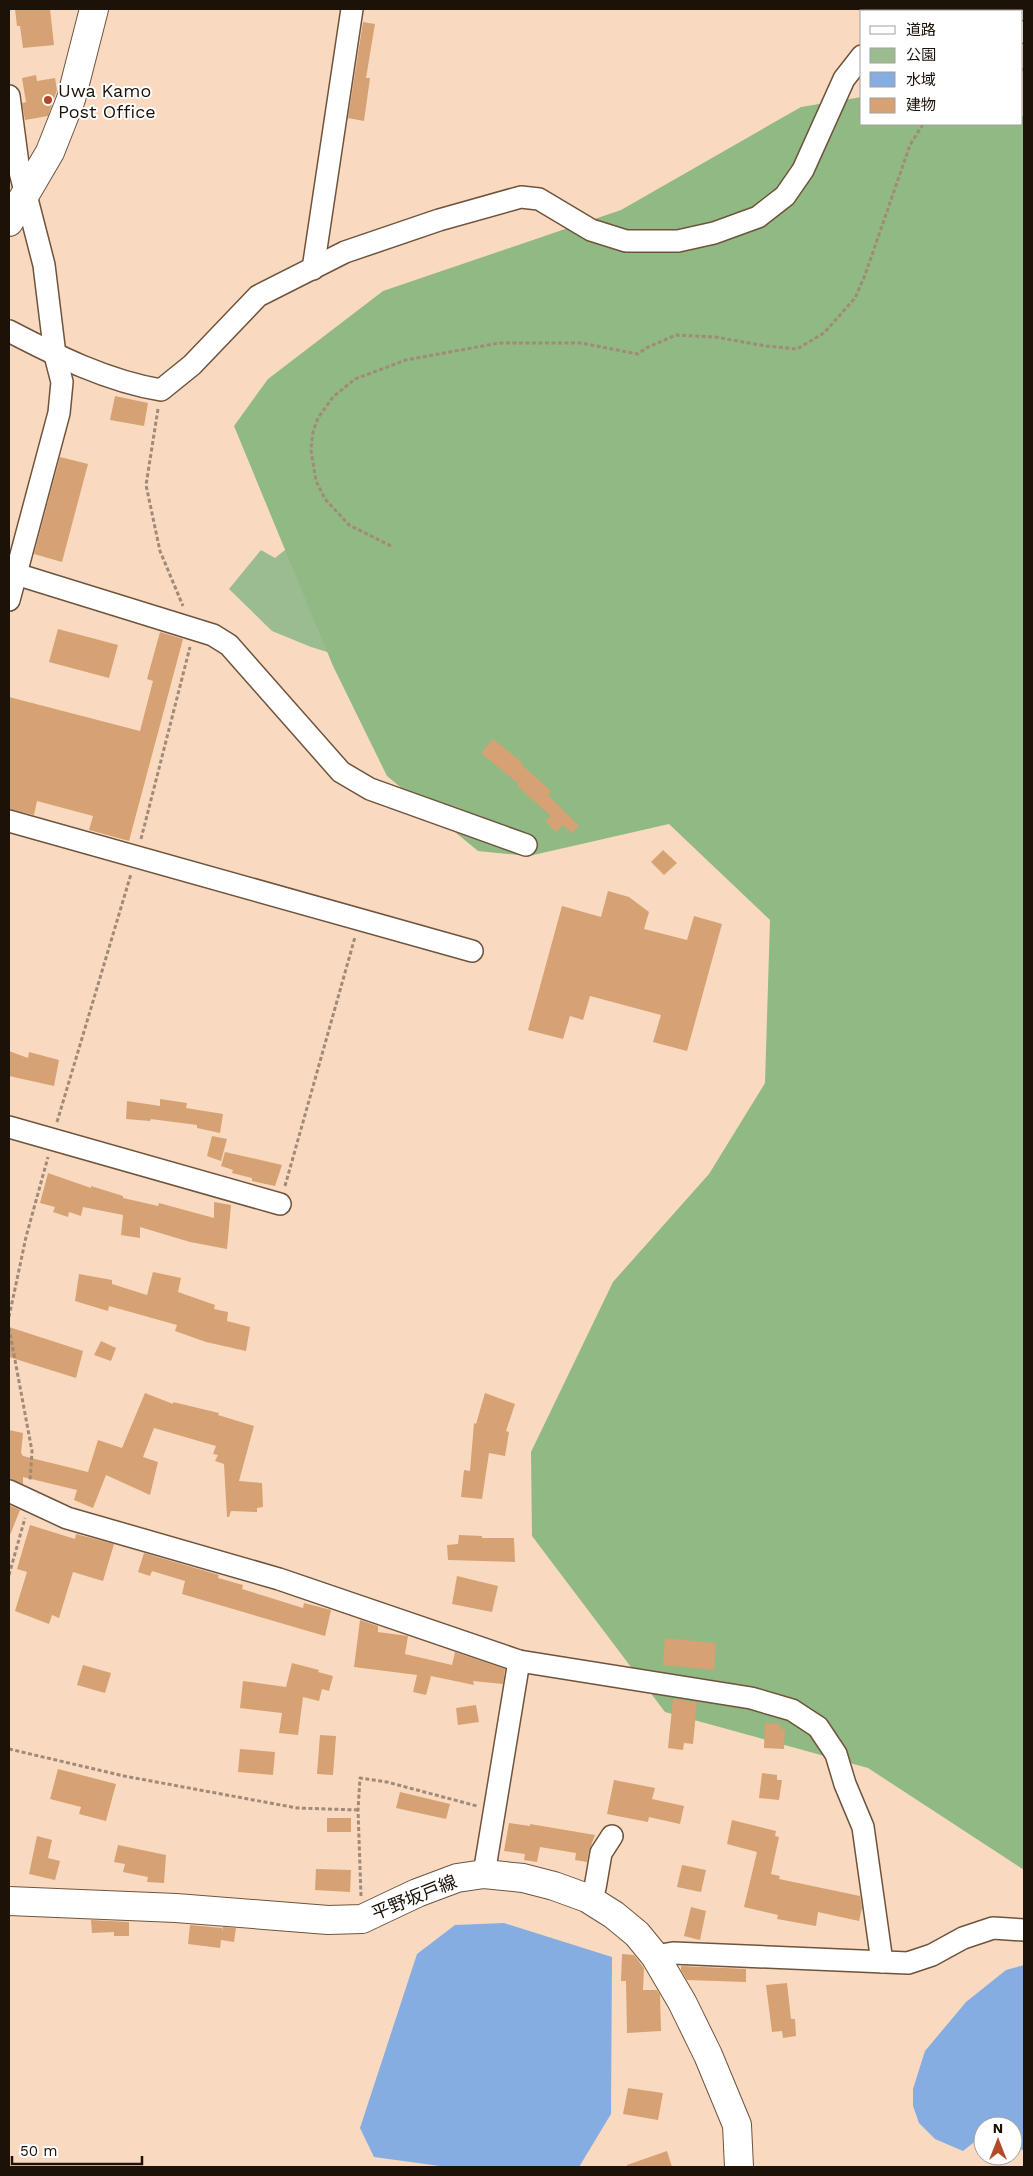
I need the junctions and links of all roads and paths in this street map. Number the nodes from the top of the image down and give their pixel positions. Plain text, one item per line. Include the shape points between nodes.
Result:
1 (94, 9) edge
2 (352, 9) edge
3 (860, 59) edge
4 (9, 96) edge
5 (922, 125) edge
6 (26, 193) junction
7 (9, 222) edge
8 (313, 269) junction
9 (9, 331) edge
10 (55, 355) junction
11 (161, 390) junction
12 (391, 546) dead end
13 (16, 574) junction
14 (9, 600) edge
15 (194, 628) junction
16 (9, 821) edge
17 (526, 844) dead end
18 (136, 856) junction
19 (360, 920) junction
20 (472, 951) dead end
21 (9, 1127) edge
22 (52, 1140) junction
23 (280, 1204) joint
24 (9, 1316) edge
25 (9, 1328) edge
26 (9, 1491) edge
27 (29, 1501) junction
28 (9, 1575) edge
29 (518, 1661) junction
30 (9, 1749) edge
31 (358, 1810) junction
32 (495, 1810) junction
33 (612, 1836) dead end
34 (484, 1874) junction
35 (587, 1898) junction
36 (9, 1901) edge
37 (362, 1919) junction
38 (1024, 1930) edge
39 (655, 1956) junction
40 (882, 1962) junction
41 (739, 2167) edge

1 - 6 main road via 71,98 50,152
2 - 8 street
3 - 8 street via 844,79 803,170 785,196 758,217 714,233 678,241 626,241 590,230 539,199 521,197 346,252
4 - 6 street via 18,164
5 - 12 path via 910,145 855,298 824,333 797,350 715,337 676,335 638,354 581,343 499,343 406,360 355,379 333,397 318,418 311,450 316,481 325,499 349,525
6 - 7 main road
6 - 10 street via 44,265
8 - 11 street via 258,296 192,365
9 - 10 street
10 - 11 street via 102,374
10 - 13 street via 62,382 59,413
11 - 15 path via 146,485 160,551
13 - 14 street
13 - 15 street
15 - 17 street via 229,645 341,772 370,790
15 - 18 path
16 - 18 street
18 - 19 street
18 - 22 path
19 - 20 street
19 - 23 path
21 - 22 street
22 - 23 street
22 - 24 path
25 - 27 path via 32,1450
26 - 27 street
27 - 28 path
27 - 29 street via 67,1518 279,1579
29 - 32 street
29 - 40 street via 751,1698 792,1710 818,1726 836,1754 863,1827
30 - 31 path via 124,1776 297,1808
31 - 32 path via 360,1778
31 - 37 path
32 - 34 street
33 - 35 street via 601,1853 595,1888
34 - 35 main road, 平野坂戸線 via 523,1878
34 - 37 main road, 平野坂戸線 via 457,1878
35 - 39 main road, 平野坂戸線 via 637,1934
36 - 37 main road, 平野坂戸線 via 176,1908 328,1920
38 - 40 street via 992,1928 908,1963
39 - 40 street via 673,1953
39 - 41 main road, 平野坂戸線 via 708,2055 737,2125

